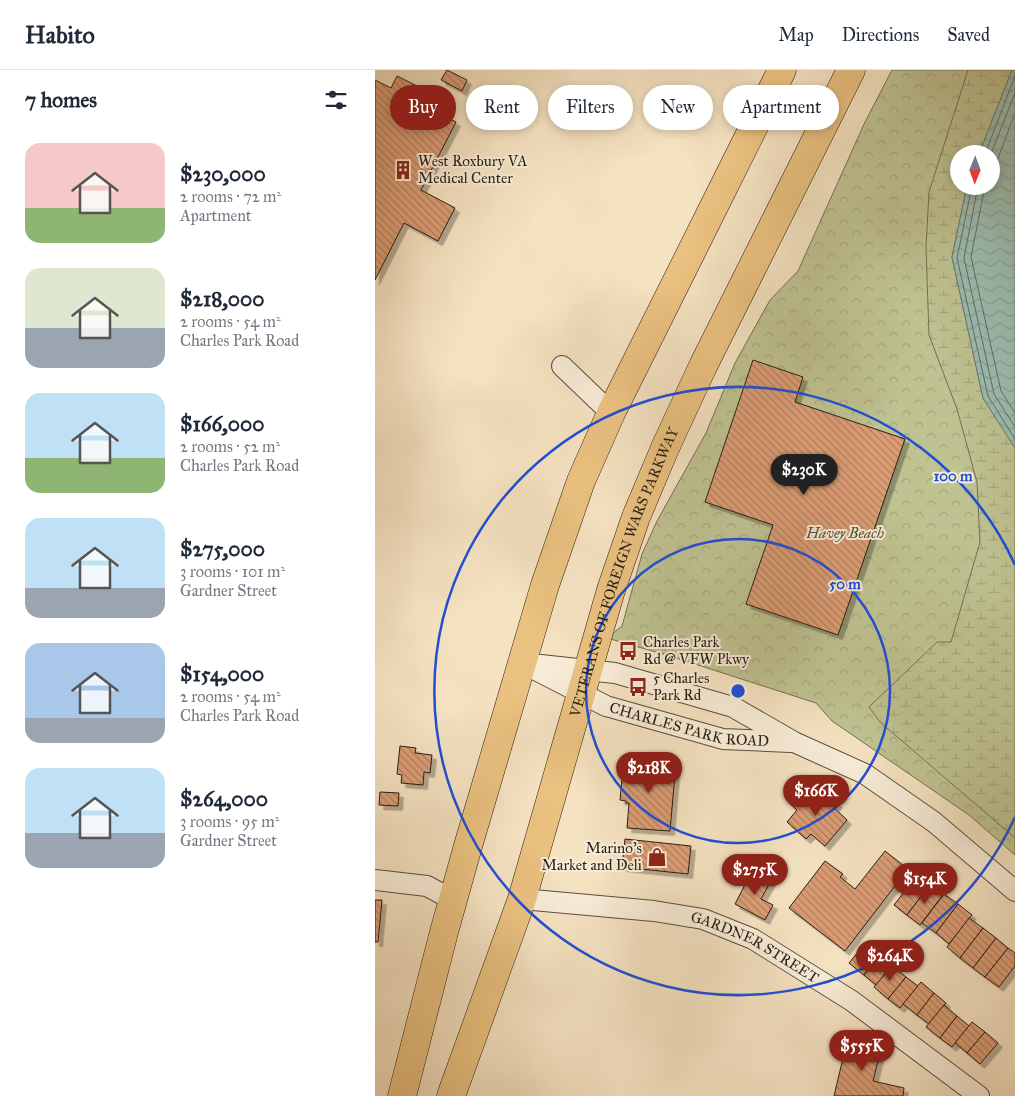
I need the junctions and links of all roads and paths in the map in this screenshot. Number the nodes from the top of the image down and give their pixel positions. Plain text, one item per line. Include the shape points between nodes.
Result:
1 (783, 70) edge
2 (851, 70) edge
3 (561, 366) dead end
4 (611, 413) junction
5 (522, 663) junction
6 (584, 682) junction
7 (794, 742) junction
8 (375, 880) edge
9 (1015, 891) edge
10 (522, 899) junction
11 (453, 900) junction
12 (402, 1096) edge
13 (451, 1096) edge
14 (979, 1096) edge

1 - 4 highway
2 - 6 highway, VETERANS OF FOREIGN WARS PARKWAY via 665,448 622,555
3 - 4 street
4 - 5 highway via 562,534
5 - 6 street, CHARLES PARK ROAD
5 - 11 highway
6 - 7 street, CHARLES PARK ROAD via 606,706 723,739
6 - 7 street, CHARLES PARK ROAD via 615,673 733,708
6 - 10 highway, VETERANS OF FOREIGN WARS PARKWAY
7 - 9 street, CHARLES PARK ROAD via 865,774 889,790 934,822
8 - 11 street via 427,886
10 - 13 highway, VETERANS OF FOREIGN WARS PARKWAY
10 - 14 street, GARDNER STREET via 654,911 703,919 753,939 852,1001
11 - 12 highway

